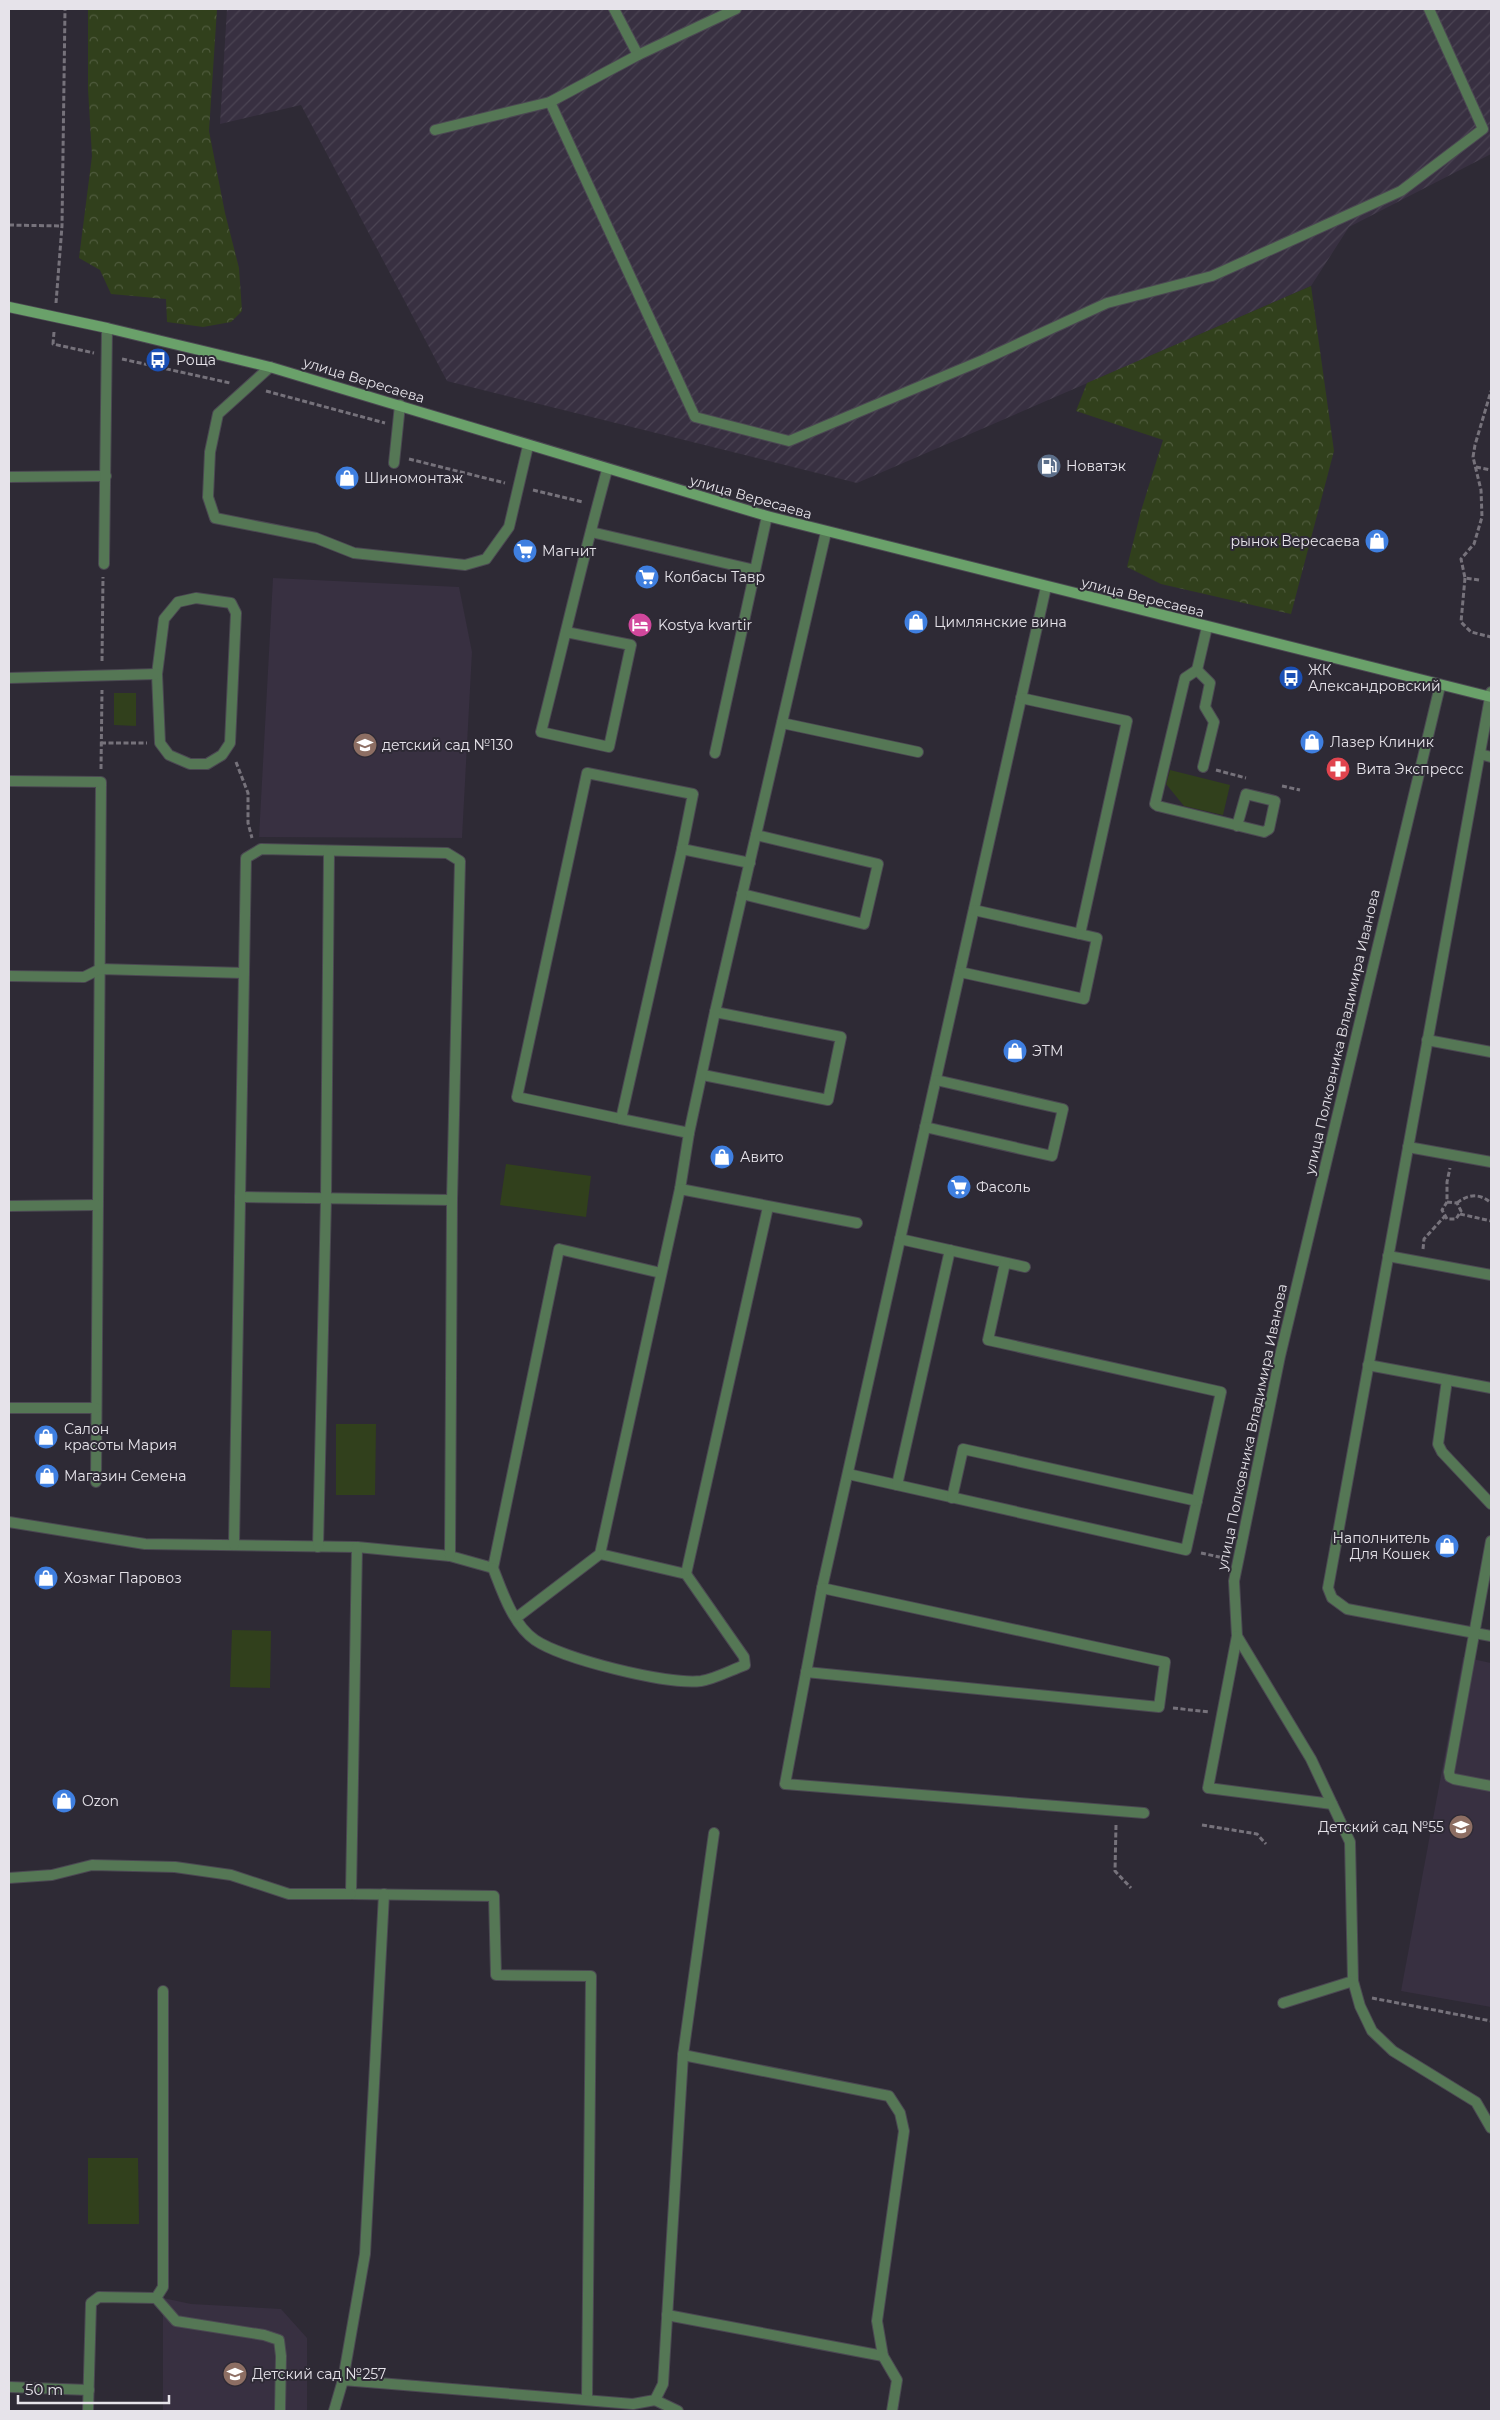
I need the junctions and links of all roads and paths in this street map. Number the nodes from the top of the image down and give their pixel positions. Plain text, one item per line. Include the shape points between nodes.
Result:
1 (65, 9) edge
2 (614, 9) edge
3 (736, 9) edge
4 (1429, 9) edge
5 (638, 55) junction
6 (550, 102) junction
7 (435, 130) dead end
8 (9, 225) edge
9 (62, 226) junction
10 (9, 307) edge
11 (56, 318) junction
12 (107, 328) junction
13 (53, 344) dead end
14 (107, 356) junction
15 (270, 367) junction
16 (248, 387) junction
17 (1491, 390) edge
18 (400, 405) junction
19 (398, 426) junction
20 (528, 446) junction
21 (394, 459) joint
22 (1476, 467) junction
23 (607, 470) junction
24 (1491, 470) edge
25 (106, 476) junction
26 (9, 477) edge
27 (518, 486) junction
28 (597, 506) junction
29 (767, 516) junction
30 (591, 532) junction
31 (826, 532) junction
32 (104, 564) dead end
33 (755, 570) junction
34 (1465, 578) junction
35 (1479, 580) dead end
36 (1046, 588) junction
37 (1208, 627) junction
38 (566, 632) junction
39 (1491, 637) edge
40 (1197, 670) junction
41 (157, 674) junction
42 (9, 678) edge
43 (1440, 686) junction
44 (1491, 695) edge
45 (1022, 698) junction
46 (782, 722) junction
47 (101, 743) dead end
48 (160, 743) junction
49 (228, 746) junction
50 (918, 752) dead end
51 (715, 754) dead end
52 (1480, 754) junction
53 (1491, 757) edge
54 (1203, 767) dead end
55 (9, 781) edge
56 (1237, 826) junction
57 (756, 835) junction
58 (682, 849) junction
59 (329, 851) junction
60 (256, 852) junction
61 (750, 863) junction
62 (742, 894) junction
63 (974, 910) junction
64 (1080, 934) junction
65 (100, 969) junction
66 (960, 972) junction
67 (244, 973) junction
68 (9, 976) edge
69 (715, 1012) junction
70 (1427, 1040) junction
71 (1491, 1052) edge
72 (703, 1075) junction
73 (936, 1080) junction
74 (620, 1119) junction
75 (925, 1127) junction
76 (689, 1133) junction
77 (1408, 1147) junction
78 (1452, 1155) junction
79 (1491, 1162) edge
80 (680, 1189) junction
81 (240, 1197) junction
82 (326, 1199) junction
83 (452, 1200) junction
84 (1448, 1202) junction
85 (1457, 1203) junction
86 (1491, 1203) edge
87 (98, 1205) junction
88 (9, 1206) edge
89 (768, 1207) junction
90 (1460, 1214) junction
91 (1445, 1216) junction
92 (1491, 1221) edge
93 (857, 1224) dead end
94 (900, 1239) junction
95 (950, 1250) junction
96 (1388, 1256) junction
97 (1420, 1262) junction
98 (1005, 1263) junction
99 (1025, 1267) dead end
100 (661, 1273) junction
101 (1491, 1275) edge
102 (1368, 1365) junction
103 (1447, 1380) junction
104 (1491, 1388) edge
105 (9, 1408) edge
106 (96, 1408) junction
107 (848, 1474) junction
108 (96, 1482) dead end
109 (897, 1485) junction
110 (952, 1498) junction
111 (1196, 1501) junction
112 (1491, 1504) edge
113 (9, 1522) edge
114 (1491, 1542) edge
115 (234, 1546) junction
116 (318, 1547) junction
117 (357, 1547) junction
118 (1186, 1550) junction
119 (600, 1554) junction
120 (450, 1556) junction
121 (1238, 1561) junction
122 (493, 1568) junction
123 (686, 1574) junction
124 (822, 1588) junction
125 (516, 1618) junction
126 (1475, 1633) junction
127 (1237, 1636) junction
128 (1491, 1636) edge
129 (806, 1672) junction
130 (1159, 1707) junction
131 (1222, 1713) junction
132 (1491, 1786) edge
133 (1332, 1804) junction
134 (1117, 1810) junction
135 (1144, 1813) dead end
136 (1202, 1825) dead end
137 (714, 1833) dead end
138 (1266, 1844) dead end
139 (9, 1878) edge
140 (1131, 1888) dead end
141 (351, 1894) junction
142 (384, 1894) junction
143 (1353, 1981) junction
144 (163, 1991) dead end
145 (1357, 1995) junction
146 (1283, 2003) dead end
147 (1491, 2021) edge
148 (683, 2055) junction
149 (1491, 2128) edge
150 (156, 2298) junction
151 (667, 2315) junction
152 (883, 2356) junction
153 (343, 2380) junction
154 (9, 2387) edge
155 (89, 2390) junction
156 (587, 2400) junction
157 (654, 2400) junction
158 (88, 2411) edge
159 (280, 2411) edge
160 (334, 2411) edge
161 (678, 2411) edge
162 (892, 2411) edge

1 - 9 path
2 - 5 lane
3 - 5 lane
4 - 6 lane via 1483,129 1401,191 1212,276 1107,303 983,360 790,441 696,417
5 - 6 lane
6 - 7 lane
8 - 9 path
9 - 11 path
10 - 11 main road, улица Вересаева
11 - 12 main road, улица Вересаева
12 - 14 lane
12 - 15 main road, улица Вересаева
13 - 14 path
14 - 16 path
14 - 25 lane
15 - 16 lane
15 - 18 main road, улица Вересаева
16 - 19 path
16 - 27 lane via 218,414 210,452 208,497 214,518 316,538 354,553 465,565 486,559 509,528
17 - 22 path via 1475,445 1473,457
18 - 19 lane
18 - 20 main road, улица Вересаева
19 - 21 lane
20 - 23 main road, улица Вересаева
20 - 27 lane
21 - 27 path
22 - 24 path
22 - 34 path via 1482,517 1474,544 1461,559
23 - 28 lane
23 - 29 main road, улица Вересаева
25 - 26 lane
25 - 32 lane
27 - 28 path
28 - 30 lane
29 - 31 main road, улица Вересаева
29 - 33 lane
30 - 33 lane
30 - 38 lane
31 - 36 main road, улица Вересаева
31 - 46 lane
33 - 51 lane
34 - 35 path
34 - 39 path via 1461,622 1471,632
36 - 37 main road, улица Вересаева
36 - 45 lane
37 - 40 lane
37 - 43 main road, улица Вересаева
38 - 38 lane via 541,732 608,747 631,646
40 - 54 lane via 1210,683 1206,707 1214,722
40 - 56 lane via 1185,678 1155,804
41 - 42 lane
41 - 48 lane
41 - 49 lane via 164,620 178,602 196,598 231,603 236,613
43 - 44 main road, улица Вересаева
43 - 121 lane, улица Полковника Владимира Иванова via 1280,1356
44 - 52 lane
45 - 63 lane
45 - 64 lane via 1127,721
46 - 50 lane
46 - 57 lane
47 - 48 path
48 - 49 lane via 169,755 190,764 207,764 222,755
49 - 60 path via 248,793 248,823
52 - 53 lane
52 - 70 lane
55 - 65 lane via 101,782
56 - 56 lane via 1268,832 1275,801 1246,794
57 - 61 lane
57 - 62 lane via 878,864 864,924
58 - 61 lane
58 - 74 lane
58 - 74 lane via 693,794 587,773 517,1097
59 - 60 lane via 261,849
59 - 82 lane
59 - 83 lane via 447,853 460,861
60 - 67 lane via 246,858
61 - 62 lane
62 - 69 lane
63 - 64 lane
63 - 66 lane
64 - 66 lane via 1097,938 1084,999
65 - 67 lane
65 - 68 lane via 84,977
65 - 87 lane
66 - 73 lane
67 - 81 lane
69 - 72 lane
69 - 72 lane via 841,1037 828,1100
70 - 71 lane
70 - 77 lane
72 - 76 lane
73 - 75 lane
73 - 75 lane via 1063,1109 1057,1137 1052,1156
74 - 76 lane
75 - 94 lane
76 - 80 lane
77 - 78 lane
77 - 96 lane
78 - 79 lane
78 - 84 path via 1447,1182
80 - 89 lane
80 - 100 lane
81 - 82 lane
81 - 115 lane
82 - 83 lane
82 - 116 lane
83 - 120 lane
84 - 85 path
84 - 91 path via 1442,1210
85 - 86 path via 1476,1195
85 - 90 path
87 - 88 lane
87 - 106 lane
89 - 93 lane
89 - 123 lane
90 - 91 path via 1452,1220
90 - 92 path
91 - 97 path via 1424,1240
94 - 95 lane
94 - 107 lane
95 - 98 lane
95 - 109 lane
96 - 97 lane
96 - 102 lane
97 - 101 lane
98 - 99 lane
98 - 111 lane via 988,1340 1221,1392
100 - 119 lane
100 - 122 lane via 560,1249
102 - 103 lane
102 - 126 lane via 1328,1588 1332,1598 1347,1609
103 - 104 lane
103 - 112 lane via 1438,1444
105 - 106 lane
106 - 108 lane
107 - 109 lane
107 - 124 lane
109 - 110 lane
110 - 111 lane via 963,1449
110 - 118 lane
111 - 118 lane
113 - 115 lane via 145,1544
114 - 126 lane
115 - 116 lane
116 - 117 lane
117 - 120 lane
117 - 141 lane
118 - 121 path
119 - 123 lane
119 - 125 lane
120 - 122 lane
121 - 127 lane, улица Полковника Владимира Иванова via 1234,1581
122 - 125 lane
123 - 125 lane via 744,1657 745,1665 702,1681 674,1681 580,1660 534,1640
124 - 129 lane
124 - 130 lane via 1166,1662
126 - 128 lane
126 - 132 lane via 1449,1772 1454,1779
127 - 131 lane
127 - 133 lane, улица Полковника Владимира Иванова via 1311,1759
129 - 130 lane
129 - 134 lane via 785,1784
130 - 131 path
131 - 133 lane via 1208,1788
133 - 143 lane, улица Полковника Владимира Иванова via 1350,1842
134 - 135 lane
134 - 140 path via 1115,1871
136 - 138 path via 1257,1834
137 - 148 lane
139 - 141 lane via 52,1875 92,1865 175,1867 231,1875 288,1894
141 - 142 lane
142 - 153 lane via 365,2254
142 - 156 lane via 494,1896 496,1975 591,1976
143 - 145 lane, улица Полковника Владимира Иванова
143 - 146 lane
144 - 150 lane via 163,2287
145 - 147 path
145 - 149 lane, улица Полковника Владимира Иванова via 1372,2032 1393,2051 1476,2102
148 - 151 lane
148 - 152 lane via 889,2096 900,2113 904,2131 877,2321
150 - 155 lane via 99,2297 91,2302
150 - 159 lane via 176,2320 278,2340 281,2356
151 - 152 lane
151 - 157 lane via 663,2384
152 - 162 lane via 897,2380
153 - 156 lane
153 - 160 lane
154 - 155 lane
155 - 158 lane
156 - 157 lane via 633,2404
157 - 161 lane

